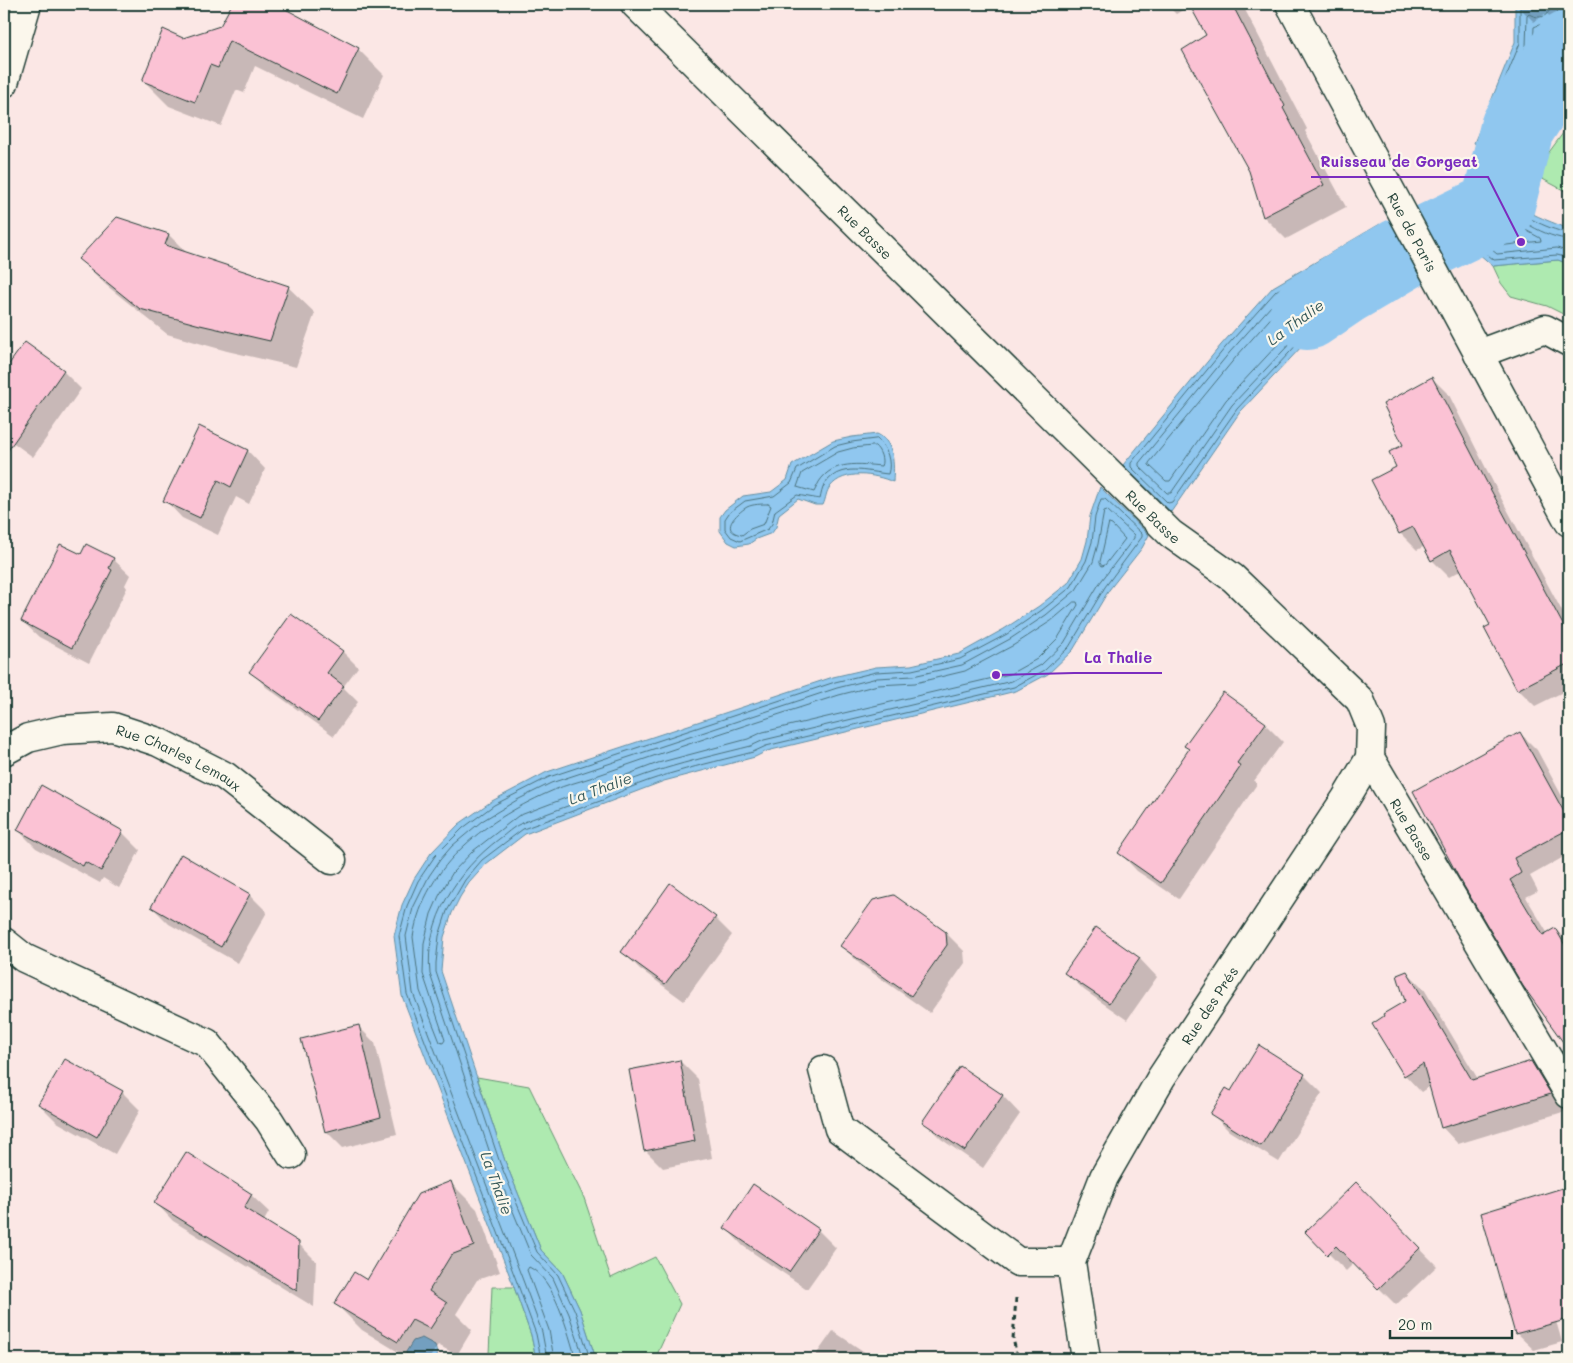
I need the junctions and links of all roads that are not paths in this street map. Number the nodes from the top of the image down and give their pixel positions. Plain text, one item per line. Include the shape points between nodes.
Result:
1 (27, 4) edge
2 (635, 4) edge
3 (1290, 4) edge
4 (4, 83) edge
5 (1569, 342) edge
6 (1478, 354) junction
7 (1569, 522) edge
8 (4, 751) edge
9 (1370, 758) junction
10 (332, 860) dead end
11 (4, 942) edge
12 (822, 1070) dead end
13 (1569, 1094) edge
14 (291, 1155) dead end
15 (1071, 1262) junction
16 (1086, 1359) edge

1 - 4 street
2 - 9 street, Rue Basse via 1171,534 1232,578 1360,700 1371,728
3 - 6 street, Rue de Paris
5 - 6 street via 1545,329
6 - 7 street, Rue de Paris
8 - 10 street, Rue Charles Lemaux via 28,738 62,730 113,728 158,742 225,776
9 - 13 street, Rue Basse
9 - 15 street, Rue des Prés via 1162,1078 1104,1177
11 - 14 street via 24,958 207,1043 269,1120
12 - 15 street via 839,1129 1018,1262
15 - 16 street

